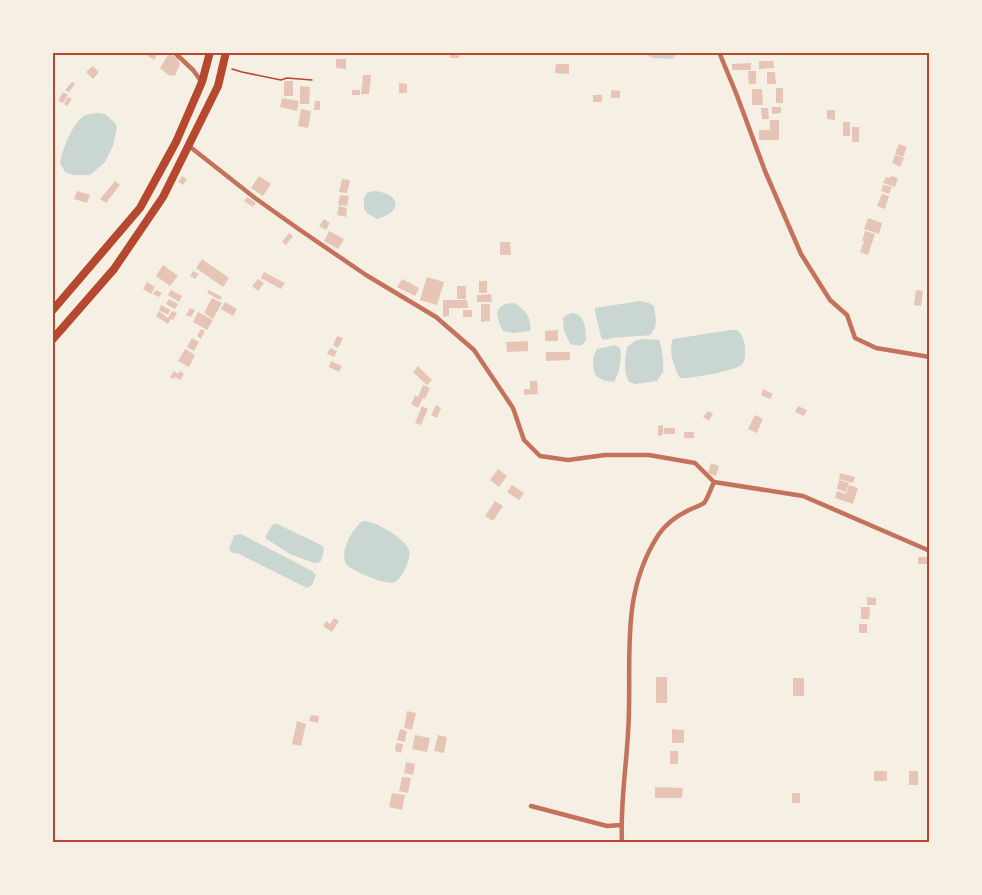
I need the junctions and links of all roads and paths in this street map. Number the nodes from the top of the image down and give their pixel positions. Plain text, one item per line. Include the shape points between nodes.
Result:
1 (174, 52) edge
2 (210, 52) edge
3 (226, 52) edge
4 (719, 52) edge
5 (223, 65) junction
6 (312, 80) dead end
7 (202, 82) junction
8 (189, 146) junction
9 (52, 311) edge
10 (52, 340) edge
11 (930, 357) edge
12 (714, 482) junction
13 (930, 551) edge
14 (531, 806) dead end
15 (621, 825) junction
16 (622, 843) edge

1 - 7 street
2 - 7 highway
3 - 5 highway
4 - 11 street via 801,254 830,300 847,315 855,338 876,348
5 - 6 path via 281,80
5 - 8 highway via 218,86
7 - 9 highway via 176,142 140,208
8 - 10 highway via 163,197 114,269
8 - 12 street via 300,230 436,317 474,350 513,408 524,440 540,456 568,460 649,455 695,463
12 - 13 street via 804,496
12 - 15 street via 704,503 684,512 660,532 637,580 630,623 629,731
14 - 15 street via 607,826
15 - 16 street

